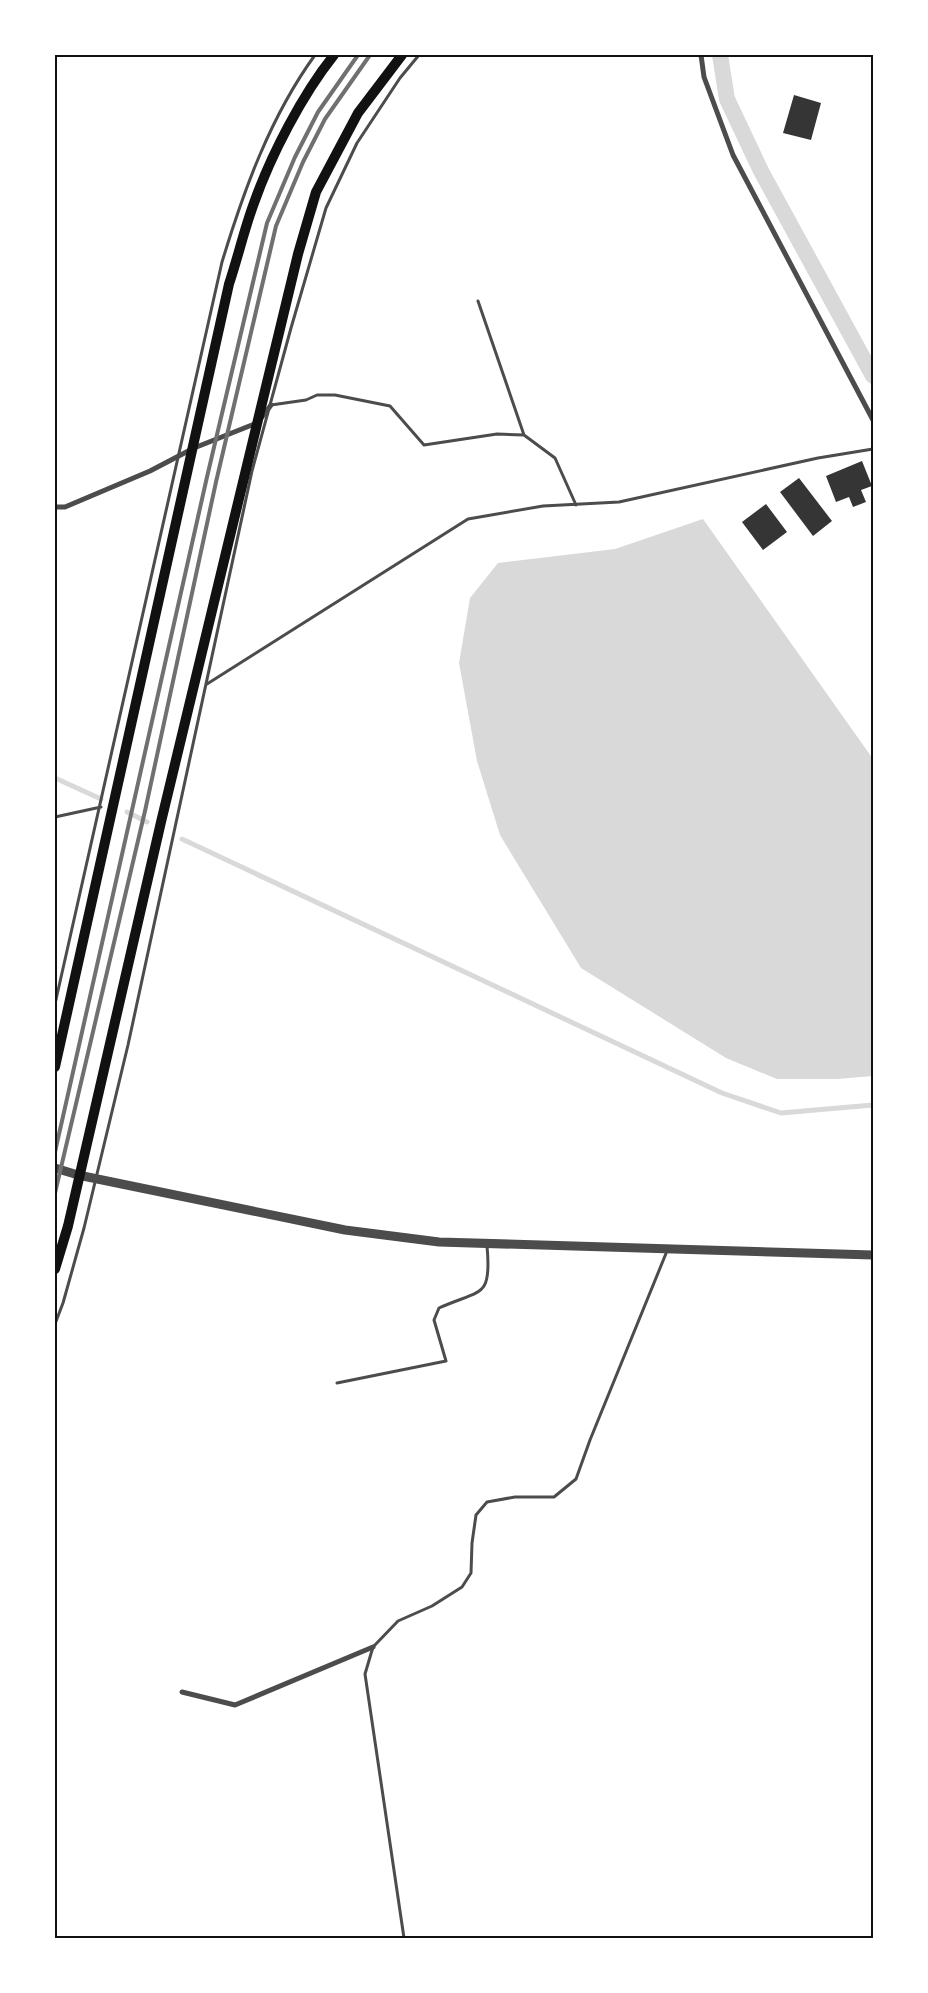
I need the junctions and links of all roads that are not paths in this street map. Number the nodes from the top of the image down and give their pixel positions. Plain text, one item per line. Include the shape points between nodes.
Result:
1 (315, 55) edge
2 (402, 55) edge
3 (419, 55) edge
4 (701, 55) edge
5 (332, 58) edge
6 (478, 301) dead end
7 (271, 405) junction
8 (873, 420) edge
9 (256, 424) junction
10 (524, 435) junction
11 (194, 448) junction
12 (873, 449) edge
13 (177, 457) junction
14 (576, 505) junction
15 (55, 507) edge
16 (207, 684) junction
17 (101, 807) junction
18 (55, 817) edge
19 (55, 1004) edge
20 (55, 1067) edge
21 (55, 1168) edge
22 (78, 1175) junction
23 (95, 1178) junction
24 (487, 1244) junction
25 (667, 1250) junction
26 (873, 1255) edge
27 (55, 1269) edge
28 (55, 1324) edge
29 (337, 1383) dead end
30 (372, 1647) junction
31 (182, 1692) dead end
32 (404, 1938) edge

1 - 13 lane via 269,132 239,206 222,262
2 - 9 main road via 358,113 316,192
3 - 7 lane via 356,143 326,208
4 - 8 street via 704,77 733,155
5 - 11 main road via 308,92 254,202 230,284
6 - 10 lane
7 - 9 street
7 - 10 lane via 326,395 359,398 390,406 424,444 497,434
7 - 16 lane via 252,471
9 - 11 street
9 - 22 main road
10 - 14 lane via 555,458
11 - 13 street
11 - 20 main road
12 - 14 lane via 619,502
13 - 15 street via 65,507
13 - 17 lane
14 - 16 lane via 543,506 468,519
16 - 23 lane via 128,1045
17 - 18 lane
17 - 19 lane
21 - 22 street
22 - 23 street
22 - 27 main road
23 - 24 street via 346,1230 439,1242
23 - 28 lane
24 - 25 street
24 - 29 lane via 489,1272 481,1292 439,1308 434,1320 446,1361
25 - 26 street
25 - 30 lane via 576,1480 554,1497 487,1502 476,1515 471,1574 462,1588 398,1621
30 - 31 street via 235,1705
30 - 32 lane via 366,1684

